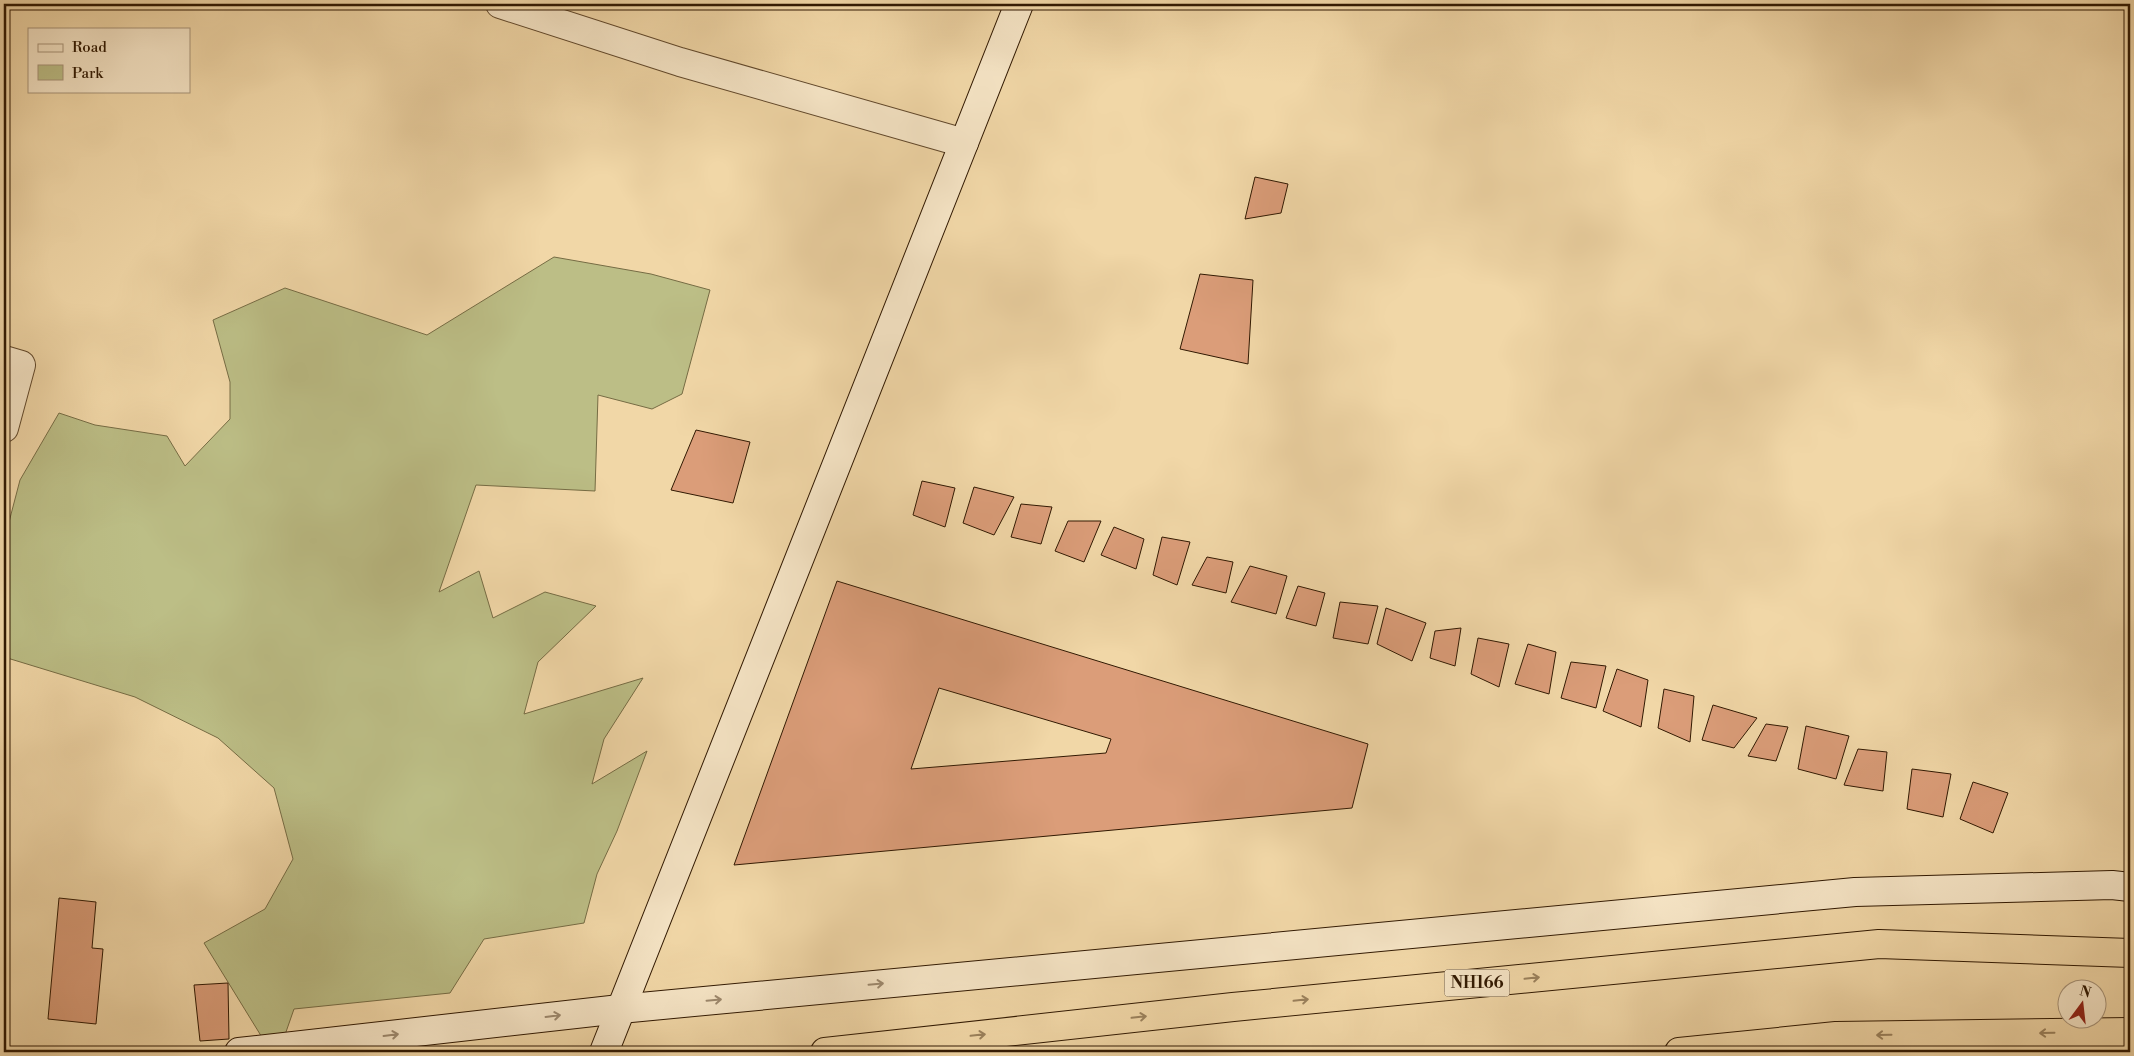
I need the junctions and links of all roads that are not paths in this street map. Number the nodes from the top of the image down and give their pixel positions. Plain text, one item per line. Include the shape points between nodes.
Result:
1 (500, 4) edge
2 (1019, 4) edge
3 (964, 143) junction
4 (4, 360) edge
5 (4, 428) edge
6 (2130, 887) edge
7 (2130, 953) edge
8 (620, 1009) junction
9 (2130, 1032) edge
10 (239, 1052) edge
11 (604, 1052) edge
12 (825, 1052) edge
13 (1679, 1052) edge

1 - 3 main road via 680,62
2 - 3 main road
3 - 8 main road
4 - 5 main road via 22,365
8 -> 6 main road via 1855,892
12 -> 7 highway, NH166 via 1224,1008 1879,944
10 -> 8 main road
8 - 11 main road
9 -> 13 highway via 1836,1036

